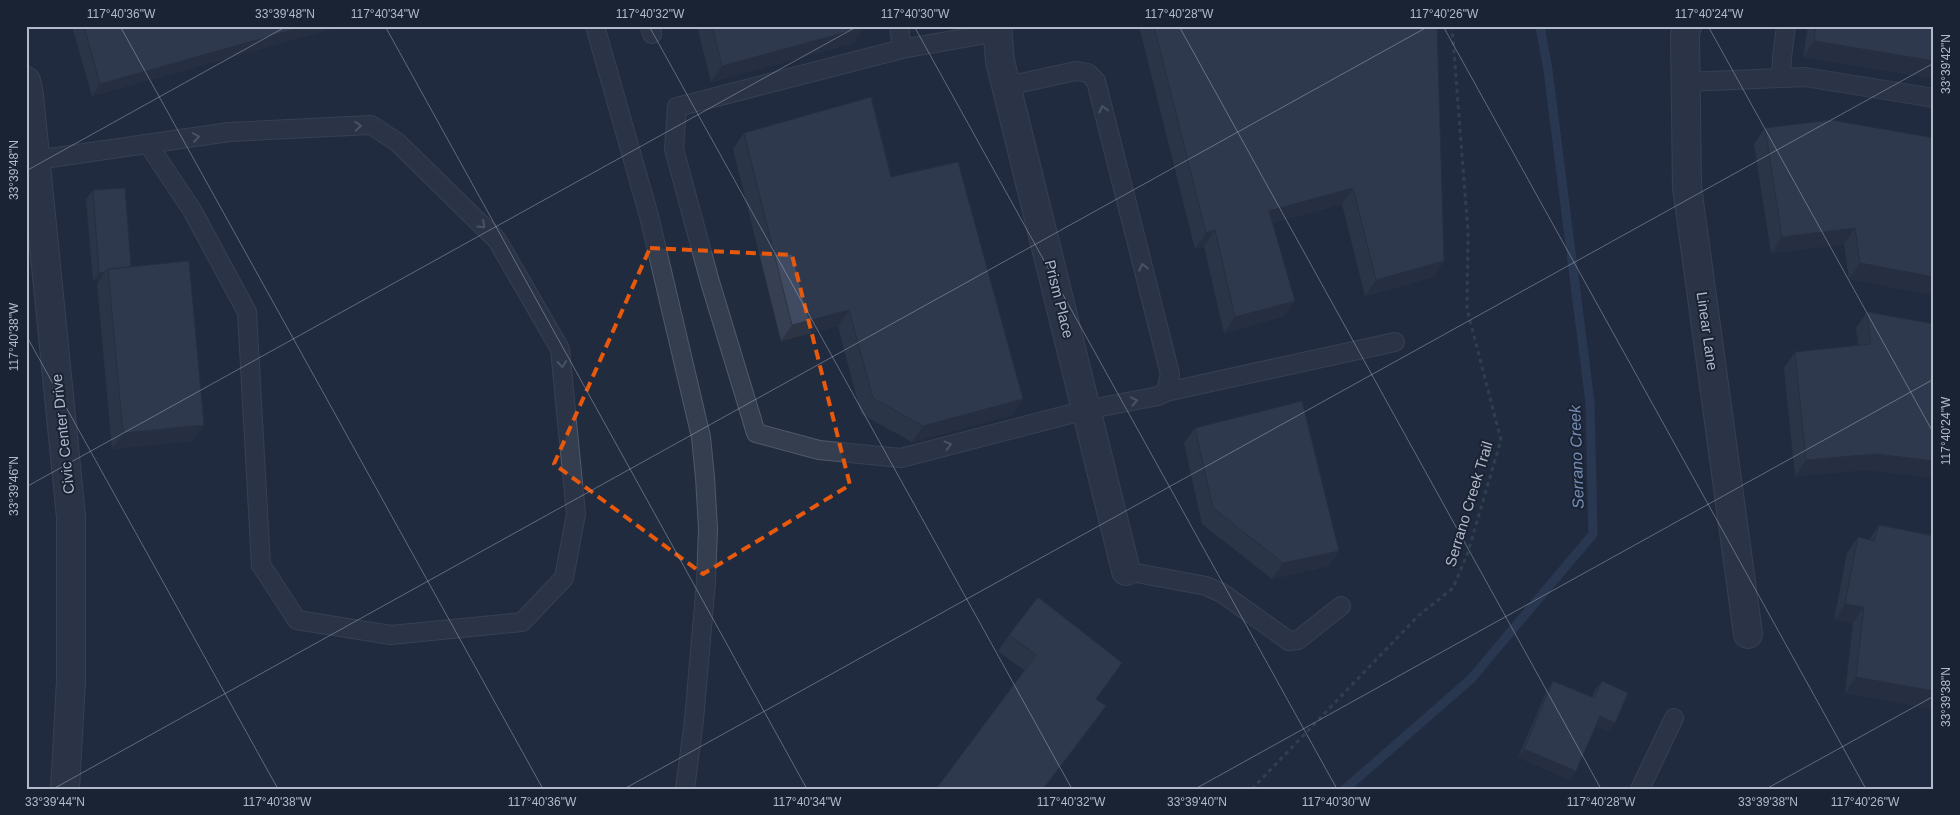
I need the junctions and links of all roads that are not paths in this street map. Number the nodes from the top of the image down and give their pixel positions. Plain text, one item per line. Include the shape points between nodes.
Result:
1 (595, 26) edge
2 (899, 26) edge
3 (1687, 26) edge
4 (1786, 26) edge
5 (997, 29) edge
6 (902, 49) junction
7 (1781, 78) junction
8 (26, 81) edge
9 (1686, 82) junction
10 (1007, 86) junction
11 (1934, 98) edge
12 (148, 144) junction
13 (36, 160) junction
14 (1395, 342) dead end
15 (1166, 392) junction
16 (1086, 410) junction
17 (1126, 571) joint
18 (1341, 606) dead end
19 (1748, 634) dead end
20 (1674, 718) dead end
21 (65, 789) edge
22 (685, 789) edge
23 (1640, 789) edge

1 - 22 lane via 649,216 701,437 706,477 706,582
2 - 6 lane
3 - 9 street, Linear Lane
4 - 7 lane
5 - 6 lane
5 - 10 street, Prism Place via 1000,61
6 -> 16 lane via 678,107 674,149 756,433 819,450 901,458
7 - 9 lane
7 - 11 lane via 1804,77
8 - 13 street, Civic Center Drive
9 - 19 street, Linear Lane via 1687,187
15 -> 10 lane via 1170,374 1096,82 1088,73 1076,71
10 - 16 street, Prism Place
12 -> 12 lane via 229,132 370,125 397,142 497,240 560,349 576,514 564,578 522,622 392,635 297,620 260,564 247,312 192,210
12 - 13 lane
13 - 21 street, Civic Center Drive via 71,517 72,681
14 - 15 lane
16 -> 15 lane
16 - 17 street, Prism Place
17 - 18 lane via 1206,586 1289,641 1298,640
20 - 23 lane

